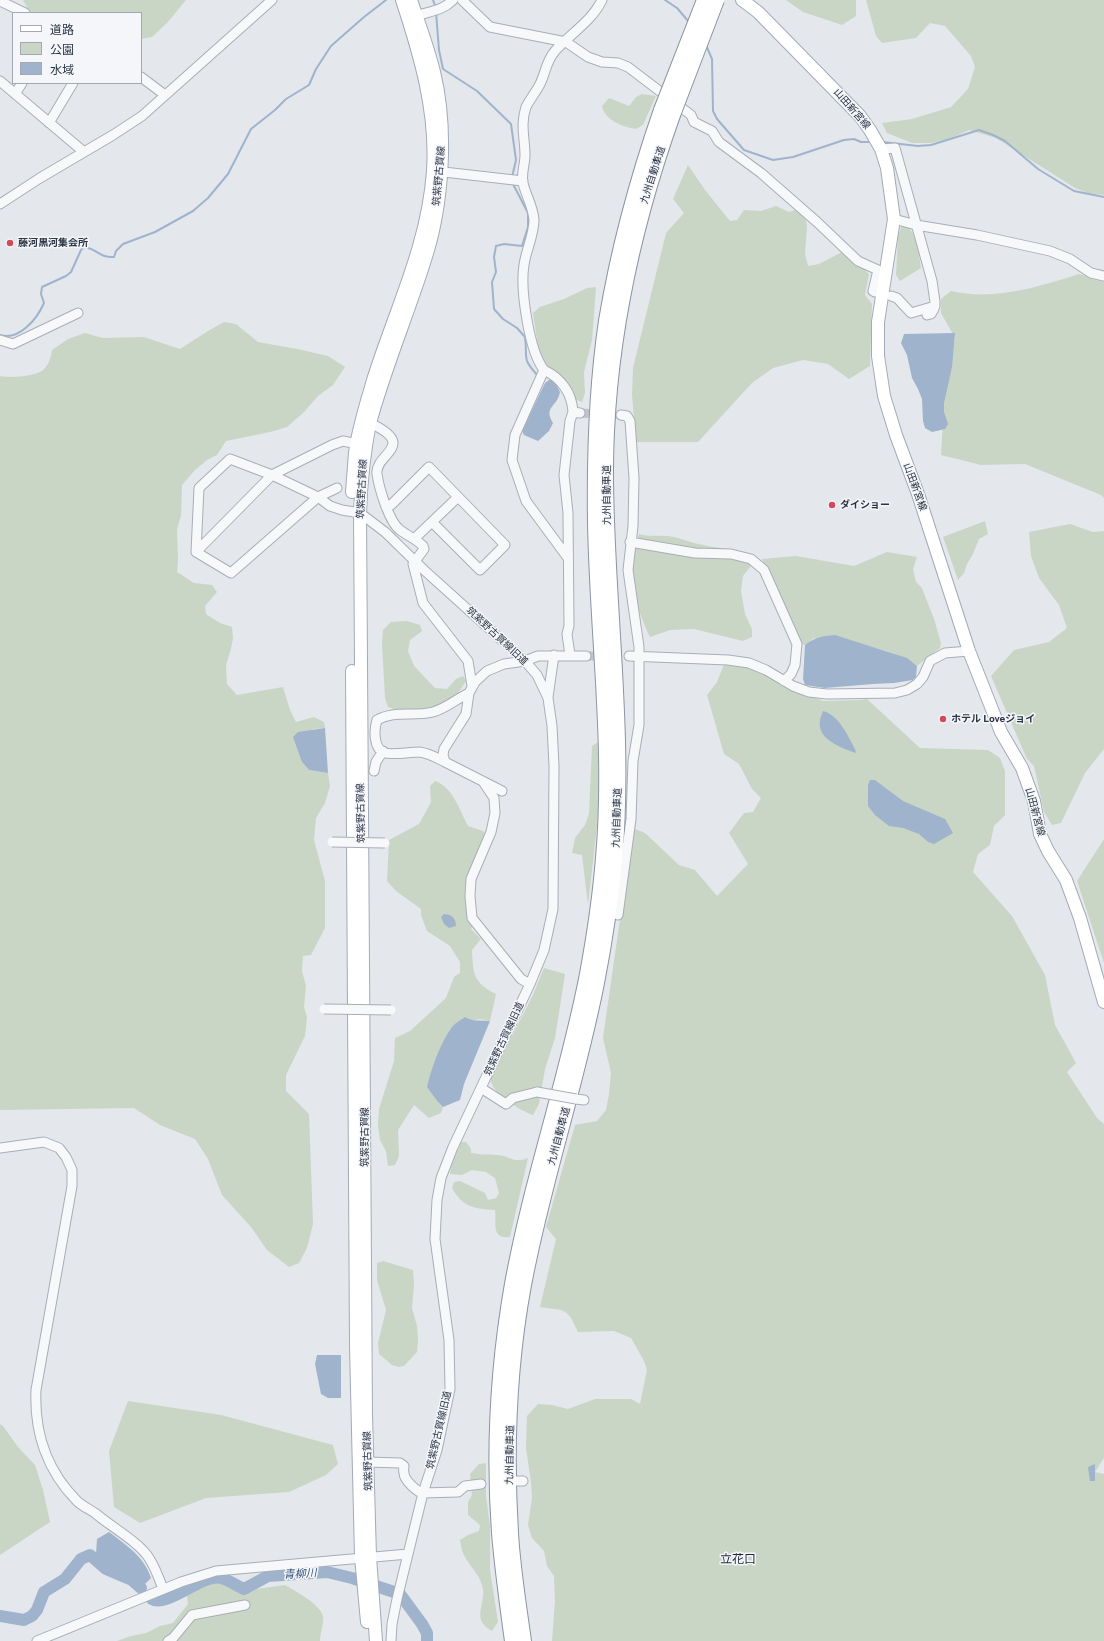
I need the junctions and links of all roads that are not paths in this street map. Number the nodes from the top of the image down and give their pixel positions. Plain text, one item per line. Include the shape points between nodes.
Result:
1 (272, 0) edge
2 (402, 0) edge
3 (411, 0) edge
4 (453, 0) edge
5 (462, 0) edge
6 (602, 0) edge
7 (704, 0) edge
8 (717, 0) edge
9 (742, 0) edge
10 (0, 2) edge
11 (23, 12) edge
12 (416, 16) junction
13 (566, 42) junction
14 (142, 78) edge
15 (0, 81) edge
16 (21, 84) edge
17 (72, 84) edge
18 (15, 94) junction
19 (164, 95) junction
20 (667, 113) junction
21 (49, 123) junction
22 (881, 149) junction
23 (84, 152) junction
24 (437, 171) junction
25 (522, 181) junction
26 (0, 204) edge
27 (894, 220) junction
28 (916, 225) junction
29 (1104, 276) edge
30 (875, 292) dead end
31 (891, 296) dead end
32 (935, 306) junction
33 (78, 313) dead end
34 (927, 315) dead end
35 (0, 340) edge
36 (544, 370) junction
37 (621, 415) dead end
38 (370, 423) junction
39 (357, 444) junction
40 (272, 475) junction
41 (337, 488) dead end
42 (318, 497) junction
43 (458, 497) junction
44 (386, 507) junction
45 (356, 512) junction
46 (432, 522) junction
47 (414, 539) junction
48 (630, 542) junction
49 (196, 552) junction
50 (568, 558) junction
51 (414, 560) junction
52 (968, 651) junction
53 (554, 655) junction
54 (570, 655) junction
55 (586, 656) tunnel mouth
56 (633, 657) junction
57 (525, 661) junction
58 (784, 681) junction
59 (471, 690) junction
60 (548, 698) junction
61 (383, 751) junction
62 (445, 762) junction
63 (374, 771) dead end
64 (483, 781) junction
65 (502, 791) dead end
66 (332, 842) dead end
67 (385, 843) dead end
68 (618, 916) dead end
69 (530, 984) junction
70 (1104, 1002) edge
71 (324, 1009) dead end
72 (391, 1010) dead end
73 (481, 1088) junction
74 (580, 1100) dead end
75 (0, 1148) edge
76 (368, 1462) junction
77 (481, 1484) dead end
78 (423, 1493) junction
79 (408, 1554) junction
80 (366, 1557) junction
81 (368, 1584) junction
82 (163, 1589) junction
83 (245, 1605) dead end
84 (37, 1641) edge
85 (168, 1641) edge
86 (368, 1641) edge
87 (376, 1641) edge
88 (391, 1641) edge
89 (512, 1641) edge
90 (524, 1641) edge

1 - 19 street
2 - 24 main road, 筑紫野古賀線 via 425,75
3 - 12 main road, 筑紫野古賀線
4 - 12 street via 448,6
5 - 13 street via 490,27
6 - 13 street via 597,10 569,36
7 - 20 highway, 九州自動車道, bridge
8 - 20 highway, 九州自動車道, bridge
9 - 22 main road, 山田新宮線 via 758,12 860,116
10 - 11 street
12 - 24 main road, 筑紫野古賀線 via 434,72 439,103 442,127
13 - 25 street via 548,60 541,83 525,112 522,127 525,155
13 - 30 street via 588,57 628,67 690,115 694,122 712,131 719,142 761,173 854,257 878,270 872,291
14 - 19 street
15 - 18 street
16 - 18 street
17 - 21 street
18 - 21 street
19 - 23 street via 142,116
20 - 89 highway, 九州自動車道 via 645,156 630,209 606,321 600,379 596,424 595,527 604,691 606,797 603,858 587,974 532,1192 508,1310 502,1360 497,1496 502,1572
20 - 90 highway, 九州自動車道 via 628,271 613,358 607,422 607,529 618,771 617,824 608,920 597,984 542,1203 525,1283 513,1371 509,1448 510,1519
21 - 23 street
22 - 27 main road, 山田新宮線 via 887,168
22 - 28 street via 895,148
23 - 26 street
24 - 25 street
24 - 38 main road, 筑紫野古賀線 via 434,220 425,259
24 - 39 main road, 筑紫野古賀線 via 412,273 374,376
25 - 36 street via 533,208 534,220 524,263 522,291 535,355
27 - 28 street
27 - 52 main road, 山田新宮線 via 878,322 878,356 884,396
28 - 29 street via 1050,251 1070,259 1091,274
28 - 32 street via 932,281
31 - 32 street via 897,298 911,313
32 - 34 street via 931,314
33 - 35 street via 13,344
36 - 50 street via 553,374 564,386 577,413 570,422 564,475 568,513
36 - 50 street via 516,435 512,460 526,501
37 - 48 street via 627,416 630,421 634,478
38 - 44 street via 382,428 391,438 390,452 378,465 377,472
38 - 45 main road, 筑紫野古賀線
39 - 40 street via 343,441 332,445
39 - 45 main road, 筑紫野古賀線 via 354,474
40 - 42 street
40 - 49 street
40 - 49 street via 230,459 199,488
41 - 42 street
42 - 45 street via 330,506
42 - 49 street via 231,573
43 - 44 street via 429,467
43 - 46 street
43 - 46 street via 506,545 480,570
44 - 47 street via 399,529
45 - 51 street, 筑紫野古賀線旧道 via 385,532
45 - 76 main road, 筑紫野古賀線
45 - 80 main road, 筑紫野古賀線 via 352,778 356,1338
46 - 47 street
47 - 51 street via 424,549
48 - 56 street via 628,570 639,647
48 - 58 street via 695,552 731,554 751,559 764,570 797,644 796,665
50 - 54 street via 567,634
51 - 57 street, 筑紫野古賀線旧道
51 - 59 street via 423,603 468,661
52 - 58 street via 945,653 930,661 917,684 895,693 826,694 809,692
52 - 70 main road, 山田新宮線 via 1001,732 1022,768 1034,801 1040,834 1066,880 1080,918
53 - 54 street
53 - 57 street via 538,656
53 - 60 street
54 - 55 street
56 - 58 street via 749,663
56 - 68 street via 640,697 639,724 633,761 631,819
57 - 59 street via 504,664 487,671
57 - 60 street, 筑紫野古賀線旧道 via 537,675
59 - 61 street via 447,707 432,712 390,715 377,720 376,743
59 - 62 street via 466,714 444,749
60 - 69 street, 筑紫野古賀線旧道 via 554,766 553,909 544,950
61 - 62 street via 421,752 436,756
61 - 63 street
62 - 64 street
64 - 65 street
64 - 69 street via 494,798 496,812 491,832 471,879 472,918 521,979
66 - 67 street, bridge
69 - 73 street, 筑紫野古賀線旧道
71 - 72 street, bridge
73 - 74 street, bridge via 506,1104 513,1098 537,1092
73 - 78 street, 筑紫野古賀線旧道 via 452,1147 441,1178 437,1200 435,1239 449,1340 450,1389 437,1450
75 - 82 street via 44,1142 59,1148 72,1170 72,1186 36,1390 35,1410 44,1451 54,1471 78,1502 130,1539 149,1557
76 - 78 street via 400,1463 404,1466 406,1478 418,1492
76 - 80 main road, 筑紫野古賀線
77 - 78 street via 465,1486 458,1492
78 - 79 street, 筑紫野古賀線旧道
79 - 80 street
79 - 88 street, 筑紫野古賀線旧道 via 392,1624
80 - 81 main road, 筑紫野古賀線
80 - 82 street via 216,1570
81 - 86 main road, 筑紫野古賀線
81 - 87 main road, 筑紫野古賀線
82 - 84 street
83 - 85 street via 192,1615

